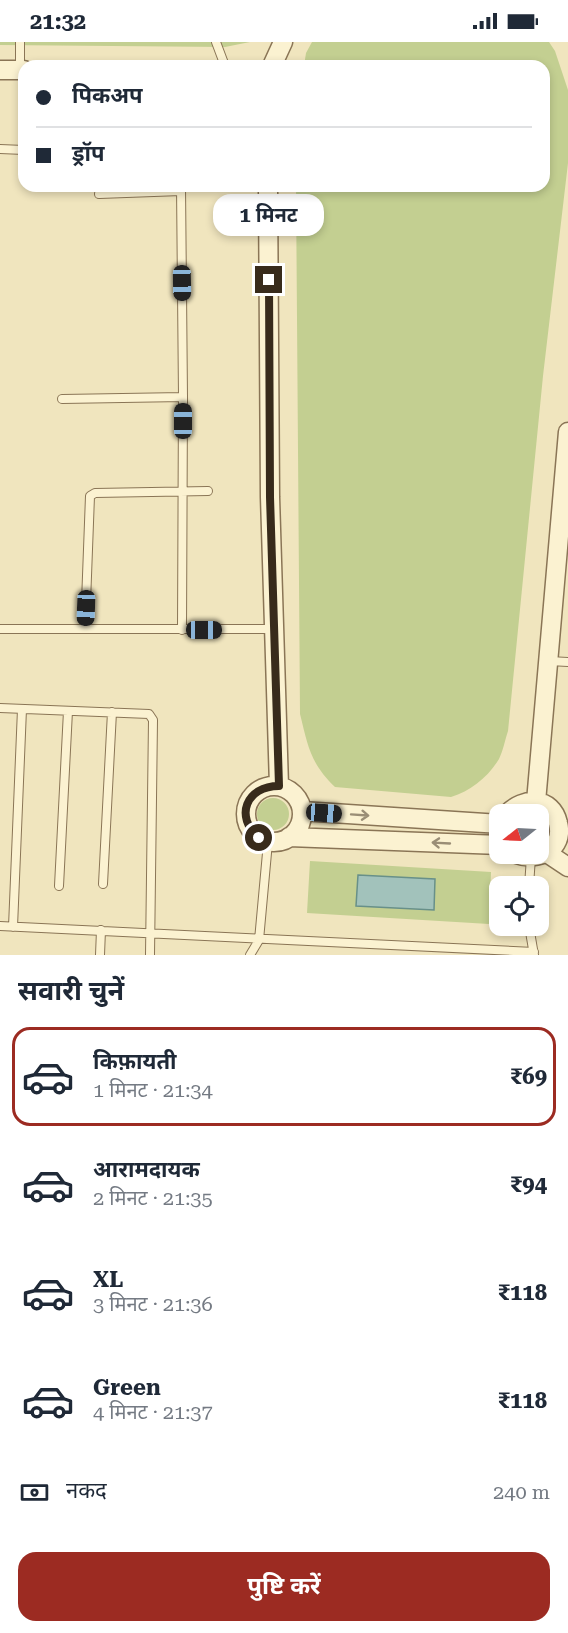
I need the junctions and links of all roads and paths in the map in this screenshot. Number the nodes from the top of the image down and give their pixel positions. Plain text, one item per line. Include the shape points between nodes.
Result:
1 (20, 42) edge
2 (216, 42) edge
3 (283, 42) edge
4 (21, 60) edge
5 (223, 60) edge
6 (275, 60) edge
7 (0, 69) edge
8 (18, 70) edge
9 (0, 149) edge
10 (18, 150) edge
11 (126, 192) edge
12 (181, 192) edge
13 (268, 192) edge
14 (99, 194) dead end
15 (183, 397) junction
16 (62, 399) dead end
17 (568, 432) edge
18 (183, 491) junction
19 (208, 491) dead end
20 (564, 516) edge
21 (0, 629) edge
22 (85, 629) junction
23 (182, 630) junction
24 (272, 630) junction
25 (547, 661) junction
26 (568, 662) edge
27 (0, 708) edge
28 (22, 710) junction
29 (68, 711) junction
30 (112, 712) junction
31 (279, 786) junction
32 (536, 802) junction
33 (520, 804) edge
34 (302, 811) junction
35 (489, 823) edge
36 (563, 828) edge
37 (289, 837) junction
38 (268, 842) junction
39 (489, 845) edge
40 (549, 847) edge
41 (549, 861) edge
42 (568, 867) edge
43 (103, 884) dead end
44 (59, 886) dead end
45 (0, 926) edge
46 (13, 927) junction
47 (101, 930) junction
48 (150, 932) junction
49 (531, 936) edge
50 (259, 940) junction
51 (534, 954) edge
52 (100, 955) edge
53 (150, 955) edge
54 (250, 955) edge

1 - 4 lane
2 - 5 lane
3 - 6 street
7 - 8 street
9 - 10 lane
11 - 14 lane
12 - 15 lane
13 - 24 street
15 - 16 lane
15 - 18 lane
17 - 20 street
18 - 19 lane
18 - 22 lane via 90,496
18 - 23 lane
20 - 25 street
21 - 22 lane
22 - 23 lane
23 - 24 lane
24 - 31 street
25 - 26 lane
25 - 32 street
27 - 28 lane
28 - 29 lane
28 - 46 lane
29 - 30 lane
29 - 44 lane
30 - 43 lane
30 - 48 lane via 149,714 153,720
31 - 34 street via 294,795
31 - 38 street via 260,789 252,795 245,813 252,832
32 - 33 street
32 - 36 street via 546,806
34 -> 35 street
34 - 37 street via 299,826
36 - 40 street
37 - 38 street
39 -> 37 street
38 - 50 lane
41 - 42 street
45 - 46 lane
46 - 47 lane
47 - 48 lane
47 - 52 lane
48 - 50 lane
48 - 53 lane
49 - 51 lane
50 - 51 lane
50 - 54 lane

